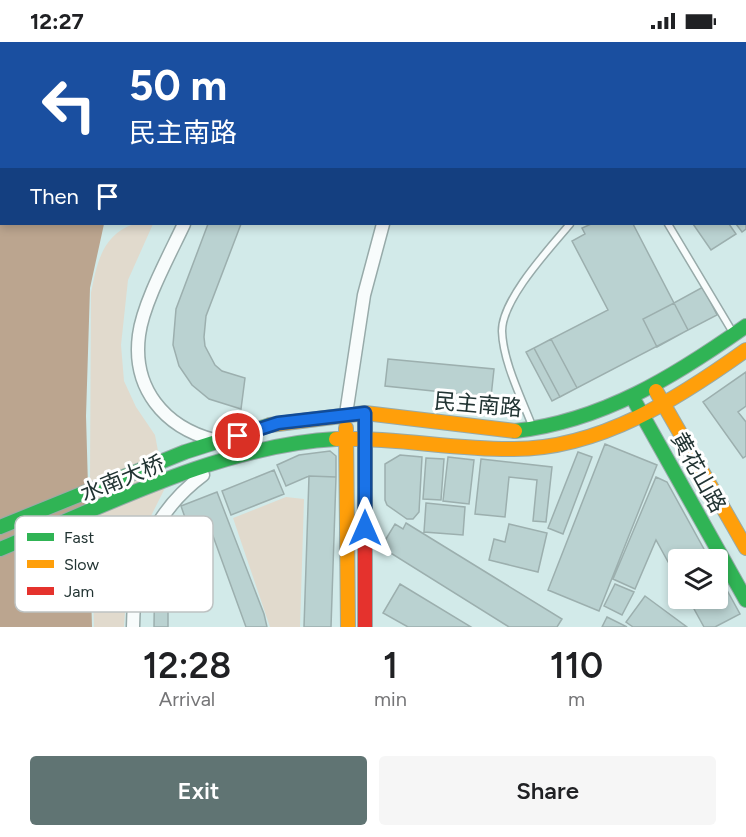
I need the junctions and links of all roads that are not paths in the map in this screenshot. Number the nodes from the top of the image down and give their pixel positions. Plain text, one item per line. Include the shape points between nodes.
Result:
1 (184, 225) edge
2 (383, 225) edge
3 (569, 225) edge
4 (669, 225) edge
5 (740, 330) edge
6 (746, 350) edge
7 (653, 386) junction
8 (632, 397) junction
9 (663, 403) junction
10 (365, 413) junction
11 (346, 414) junction
12 (642, 414) junction
13 (533, 430) junction
14 (346, 439) junction
15 (221, 441) junction
16 (365, 441) junction
17 (185, 452) joint
18 (216, 466) junction
19 (192, 472) joint
20 (27, 516) edge
21 (82, 516) edge
22 (164, 516) edge
23 (15, 521) edge
24 (0, 527) edge
25 (15, 543) edge
26 (746, 548) edge
27 (0, 549) edge
28 (746, 600) edge
29 (134, 612) edge
30 (133, 627) edge
31 (348, 627) edge
32 (365, 627) edge

1 - 15 street via 144,318 138,360 143,381 157,408 186,431
2 - 11 street via 363,295
3 - 13 lane via 520,289 506,312 502,328
4 - 5 lane
5 - 7 main road, 民主南路
6 - 9 main road, 民主南路 via 711,376
7 - 8 main road, 民主南路
7 - 9 main road, 黄花山路
8 - 12 main road, 黄花山路
8 - 13 main road, 民主南路 via 569,422
9 - 12 main road, 民主南路
9 - 26 main road, 黄花山路
10 - 11 main road, 民主南路
10 - 13 main road, 民主南路 via 510,431
10 - 16 main road
11 - 14 main road
11 - 15 main road, 民主南路 via 278,423
12 - 16 main road, 民主南路 via 587,436 538,448
12 - 28 main road, 黄花山路
14 - 16 main road, 民主南路
14 - 18 main road, 民主南路 via 309,442
14 - 31 main road
15 - 17 main road, 民主南路
16 - 32 main road
17 - 20 main road, 水南大桥
18 - 19 main road, 民主南路
18 - 22 street via 175,499
19 - 21 main road, 水南大桥
23 - 24 main road, 水南大桥
25 - 27 main road, 水南大桥
29 - 30 street

